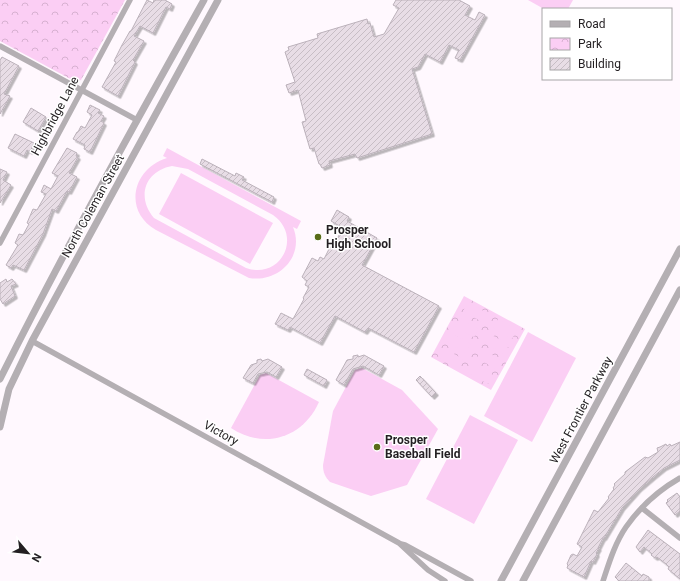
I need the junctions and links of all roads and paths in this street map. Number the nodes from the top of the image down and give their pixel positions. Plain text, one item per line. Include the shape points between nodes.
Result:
1 (130, 0) edge
2 (204, 0) edge
3 (218, 0) edge
4 (0, 46) edge
5 (82, 90) junction
6 (137, 120) junction
7 (149, 126) junction
8 (0, 243) edge
9 (680, 249) edge
10 (680, 290) edge
11 (22, 335) junction
12 (32, 341) junction
13 (0, 380) edge
14 (0, 427) edge
15 (680, 478) edge
16 (642, 508) junction
17 (680, 538) edge
18 (399, 543) junction
19 (445, 581) edge
20 (471, 581) edge
21 (501, 581) edge
22 (523, 581) edge
23 (603, 581) edge

1 - 5 street, Highbridge Lane
2 - 6 street, North Coleman Street
3 - 7 street, North Coleman Street
4 - 5 street
5 - 6 street
5 - 8 street, Highbridge Lane
6 - 7 street
6 - 11 street, North Coleman Street
7 - 12 street, North Coleman Street
9 - 21 street, West Frontier Parkway
10 - 22 street
11 - 12 street
11 - 13 street, North Coleman Street
12 - 14 street, North Coleman Street via 9,389
12 - 18 street, Victory
15 - 16 street via 665,486
16 - 17 street
16 - 23 street via 625,528
18 - 19 street, Victory via 428,570
18 - 20 street, Victory

